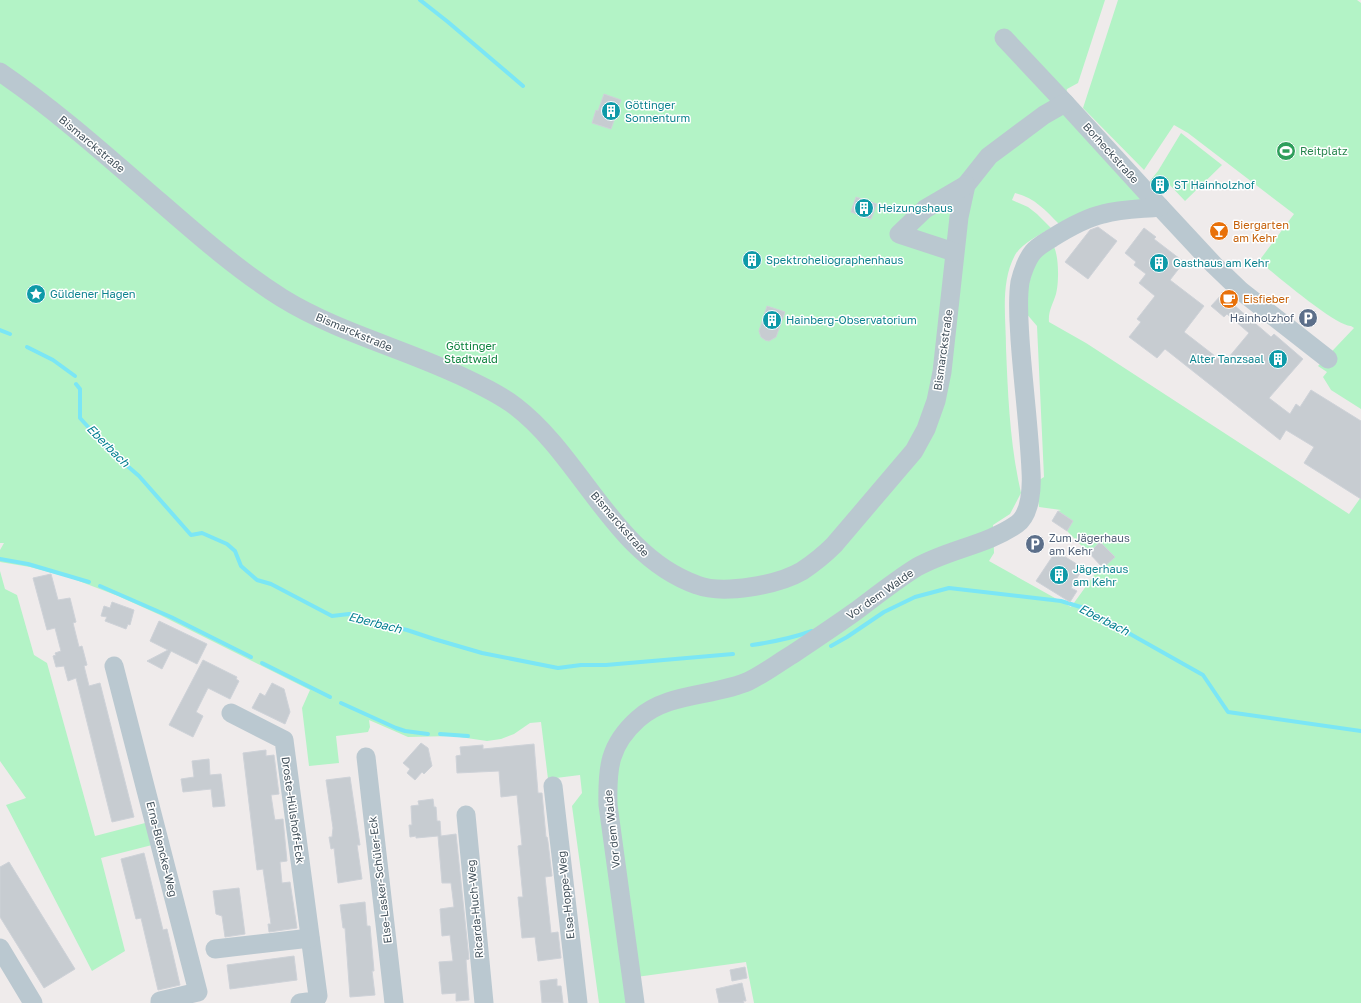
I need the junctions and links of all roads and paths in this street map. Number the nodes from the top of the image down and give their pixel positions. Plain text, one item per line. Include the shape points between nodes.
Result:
1 (1004, 38) dead end
2 (0, 72) edge
3 (1065, 103) junction
4 (966, 185) junction
5 (1160, 207) junction
6 (954, 252) junction
7 (1328, 359) dead end
8 (114, 666) dead end
9 (231, 713) dead end
10 (366, 757) dead end
11 (553, 786) dead end
12 (466, 815) dead end
13 (310, 938) junction
14 (0, 948) edge
15 (215, 949) dead end
16 (33, 1003) edge
17 (160, 1003) edge
18 (300, 1003) edge
19 (394, 1003) edge
20 (484, 1003) edge
21 (578, 1003) edge
22 (635, 1003) edge

1 - 3 street, Borheckstraße
2 - 6 street, Bismarckstraße via 63,119 209,244 285,300 322,319 456,374 513,404 555,444 606,512 632,541 667,571 699,586 716,589 749,586 775,581 800,572 820,559 834,545 914,451 926,429 942,372
3 - 4 street, Bismarckstraße via 1044,115 989,156
3 - 5 street, Borheckstraße
4 - 6 street, Bismarckstraße
4 - 6 street via 925,209 899,234
5 - 7 street, Borheckstraße via 1241,292
5 - 22 street, Vor dem Walde via 1104,214 1080,222 1032,252 1020,282 1018,307 1032,484 1026,512 1020,522 999,535 931,560 919,567 883,589 825,633 768,671 729,689 667,702 655,707 639,718 624,734 609,765 608,804
8 - 17 street, Erna-Blencke-Weg via 198,992
9 - 13 street, Droste-Hülshoff-Eck via 284,740
10 - 19 street, Else-Lasker-Schüler-Eck
11 - 21 street, Elsa-Hoppe-Weg
12 - 20 street, Ricarda-Huch-Weg
13 - 15 street
13 - 18 street, Droste-Hülshoff-Eck via 318,996 315,1001
14 - 16 street

